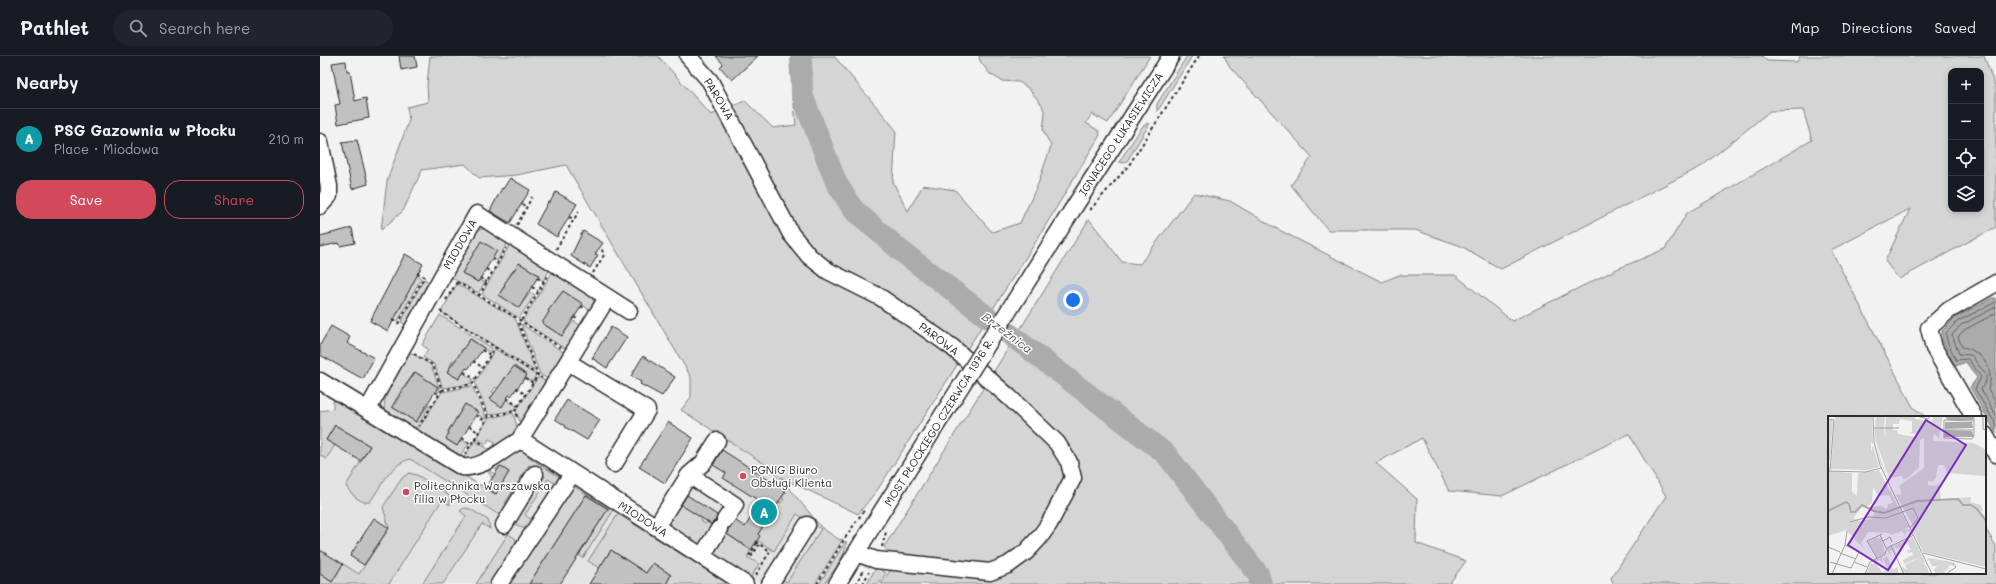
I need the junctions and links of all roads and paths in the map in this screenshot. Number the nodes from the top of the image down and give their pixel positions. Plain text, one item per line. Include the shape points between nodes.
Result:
1 (688, 56) edge
2 (1171, 56) edge
3 (1199, 56) edge
4 (320, 142) edge
5 (532, 197) dead end
6 (522, 204) dead end
7 (320, 206) edge
8 (526, 207) junction
9 (579, 211) dead end
10 (1071, 212) joint
11 (1088, 213) dead end
12 (569, 216) dead end
13 (574, 219) junction
14 (511, 239) junction
15 (599, 248) dead end
16 (492, 259) dead end
17 (498, 262) junction
18 (551, 264) junction
19 (486, 269) dead end
20 (492, 273) junction
21 (445, 275) junction
22 (424, 277) dead end
23 (480, 278) dead end
24 (537, 278) dead end
25 (457, 282) junction
26 (487, 282) junction
27 (544, 282) junction
28 (1996, 283) edge
29 (586, 284) junction
30 (532, 287) dead end
31 (454, 288) junction
32 (538, 291) junction
33 (479, 296) junction
34 (608, 298) junction
35 (628, 311) dead end
36 (520, 321) junction
37 (398, 324) dead end
38 (495, 347) junction
39 (418, 348) dead end
40 (409, 350) dead end
41 (482, 350) dead end
42 (414, 354) junction
43 (490, 355) junction
44 (570, 359) junction
45 (473, 361) dead end
46 (482, 367) junction
47 (464, 372) dead end
48 (538, 375) junction
49 (525, 378) dead end
50 (475, 379) junction
51 (320, 382) edge
52 (532, 383) junction
53 (473, 384) junction
54 (554, 385) junction
55 (516, 388) dead end
56 (442, 390) junction
57 (435, 392) dead end
58 (439, 394) junction
59 (525, 394) junction
60 (507, 398) dead end
61 (430, 401) dead end
62 (433, 403) junction
63 (518, 406) junction
64 (368, 409) junction
65 (515, 411) junction
66 (476, 415) dead end
67 (1973, 416) edge
68 (488, 417) junction
69 (517, 418) dead end
70 (485, 421) junction
71 (469, 426) dead end
72 (415, 432) dead end
73 (478, 432) junction
74 (1986, 437) edge
75 (462, 438) dead end
76 (474, 438) junction
77 (519, 441) junction
78 (717, 441) dead end
79 (471, 444) junction
80 (487, 446) dead end
81 (1996, 454) edge
82 (461, 460) dead end
83 (614, 464) dead end
84 (535, 474) dead end
85 (572, 474) junction
86 (689, 475) junction
87 (866, 508) dead end
88 (504, 524) dead end
89 (807, 524) dead end
90 (656, 527) junction
91 (758, 543) junction
92 (856, 553) junction
93 (702, 556) junction
94 (750, 581) edge
95 (499, 584) edge
96 (770, 584) edge
97 (817, 584) edge
98 (837, 584) edge

1 - 92 street, PAROWA via 710,81 792,234 809,256 828,271 880,298 952,347 1057,443 1069,462 1073,478 1049,524 1026,552 1008,565 990,572 876,560
2 - 10 street, IGNACEGO ŁUKASIEWICZA
3 - 11 path via 1129,165
4 - 7 street via 329,191 329,196
5 - 8 path
6 - 8 path
8 - 14 path
9 - 13 path
10 - 92 street, MOST PŁOCKIEGO CZERWCA 1976 R., bridge
12 - 13 path
13 - 18 path
14 - 17 path
14 - 18 street, MIODOWA
14 - 21 street, MIODOWA via 477,214
15 - 29 path via 604,255
16 - 17 path
17 - 20 path
18 - 27 path
18 - 29 street, MIODOWA
19 - 20 path
20 - 26 path
21 - 25 path
21 - 31 path via 444,282
21 - 64 street, MIODOWA
22 - 37 path
23 - 26 path
24 - 27 path
25 - 31 path
25 - 33 path
26 - 33 path
27 - 32 path
28 - 67 street via 1949,310 1929,328 1934,348
29 - 34 street, MIODOWA
30 - 32 path
31 - 38 path via 439,312
32 - 36 path
33 - 36 path
34 - 35 street, MIODOWA
34 - 44 street
36 - 44 path
36 - 48 path
38 - 43 path
38 - 48 path
39 - 42 path
40 - 42 path
41 - 43 path
42 - 56 path via 433,365
43 - 46 path
44 - 54 street
44 - 83 street via 647,410
45 - 46 path
46 - 50 path
47 - 50 path
48 - 52 path
48 - 54 path
49 - 52 path
50 - 53 path
51 - 64 street
52 - 59 path
53 - 56 path
53 - 68 path
54 - 77 street
55 - 59 path
56 - 58 path
57 - 58 path
58 - 62 path
59 - 63 path
60 - 63 path
61 - 62 path
62 - 72 path
63 - 65 path
64 - 77 street via 462,466 480,465
65 - 68 path
65 - 69 path
66 - 70 path
68 - 70 path
70 - 73 path
71 - 73 path
73 - 76 path
74 - 81 street
75 - 79 path
76 - 79 path
76 - 80 path
77 - 85 street, MIODOWA via 526,443
78 - 86 street via 703,463
79 - 82 path
84 - 88 street
85 - 90 street, MIODOWA
85 - 95 street
86 - 90 street
86 - 93 street via 735,505
87 - 97 path
89 - 96 street
90 - 93 street, MIODOWA
91 - 91 path via 752,557 749,556
91 - 94 path via 770,551
92 - 98 street
93 - 94 street, MIODOWA

